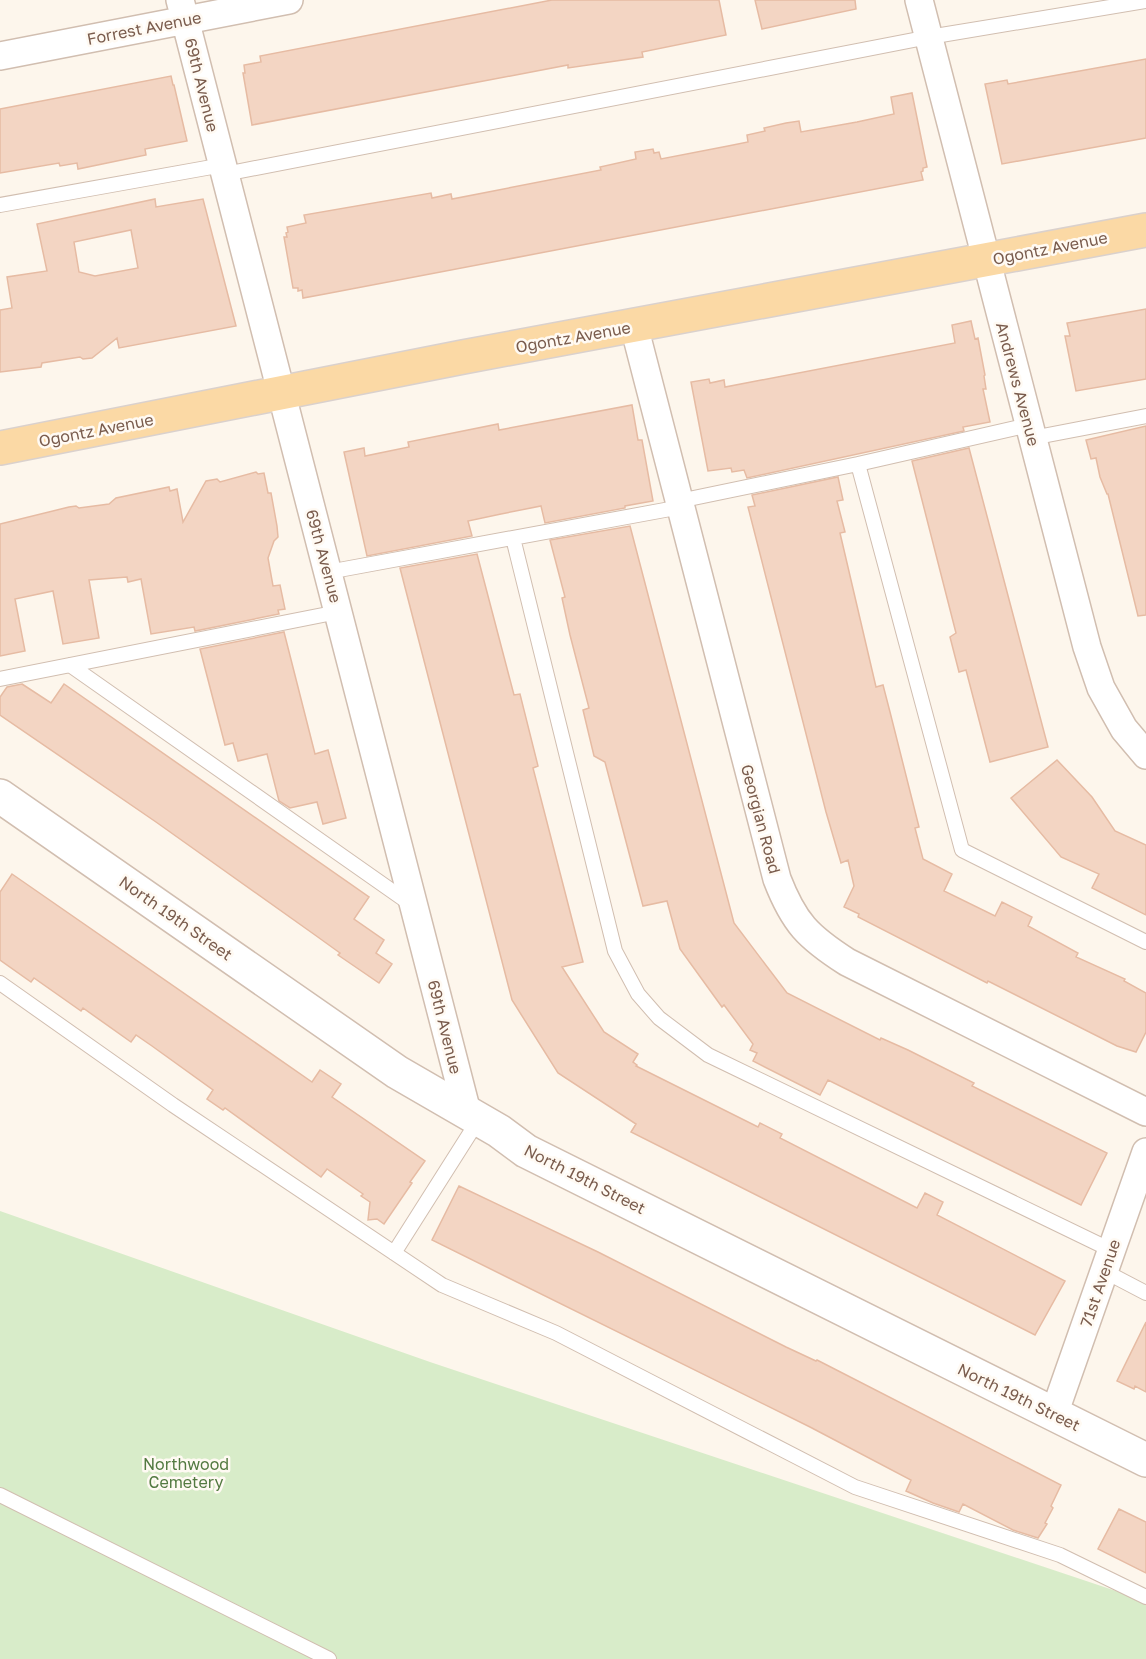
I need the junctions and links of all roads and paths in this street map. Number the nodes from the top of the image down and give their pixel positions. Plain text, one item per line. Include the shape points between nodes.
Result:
1 (289, 0) edge
2 (919, 0) edge
3 (1146, 1) edge
4 (183, 10) edge
5 (929, 37) junction
6 (0, 56) edge
7 (224, 170) junction
8 (0, 205) edge
9 (1146, 230) edge
10 (985, 260) junction
11 (634, 326) junction
12 (281, 392) junction
13 (1146, 416) edge
14 (1030, 432) junction
15 (0, 448) edge
16 (858, 464) junction
17 (680, 504) junction
18 (513, 538) junction
19 (328, 572) junction
20 (338, 612) junction
21 (70, 665) junction
22 (0, 679) edge
23 (1146, 755) edge
24 (0, 796) edge
25 (415, 907) junction
26 (1146, 942) edge
27 (0, 983) edge
28 (1146, 1112) edge
29 (473, 1115) junction
30 (1146, 1152) edge
31 (394, 1252) junction
32 (1108, 1261) junction
33 (1146, 1293) edge
34 (1054, 1414) junction
35 (1146, 1460) edge
36 (0, 1495) edge
37 (1146, 1597) edge
38 (329, 1659) edge

1 - 4 street, Forrest Avenue
2 - 5 street, Andrews Avenue
3 - 5 lane
4 - 6 street, Forrest Avenue
4 - 7 street, 69th Avenue
5 - 7 lane
5 - 10 street, Andrews Avenue
7 - 8 lane
7 - 12 street, 69th Avenue
9 - 10 main road, Ogontz Avenue
10 - 11 main road, Ogontz Avenue
10 - 14 street, Andrews Avenue
11 - 12 main road, Ogontz Avenue
11 - 17 street, Georgian Road
12 - 15 main road, Ogontz Avenue
12 - 19 street, 69th Avenue
13 - 14 lane
14 - 16 lane
14 - 23 street, Andrews Avenue via 1101,688 1124,729
16 - 17 lane
16 - 26 lane via 962,850
17 - 18 lane
17 - 28 street, Georgian Road via 777,879 799,922 816,942 847,962
18 - 19 lane
18 - 32 lane via 615,951 638,994 659,1018 708,1055
19 - 20 street, 69th Avenue
20 - 21 lane
20 - 25 street, 69th Avenue
21 - 22 lane
21 - 25 lane
24 - 29 street, North 19th Street via 398,1072
25 - 29 street, 69th Avenue
27 - 31 lane via 173,1105
29 - 31 lane
29 - 34 street, North 19th Street via 526,1151
30 - 32 street, 71st Avenue
31 - 37 lane via 442,1286 556,1333 855,1487 1060,1555
32 - 33 lane
32 - 34 street, 71st Avenue
34 - 35 street, North 19th Street
36 - 38 lane

